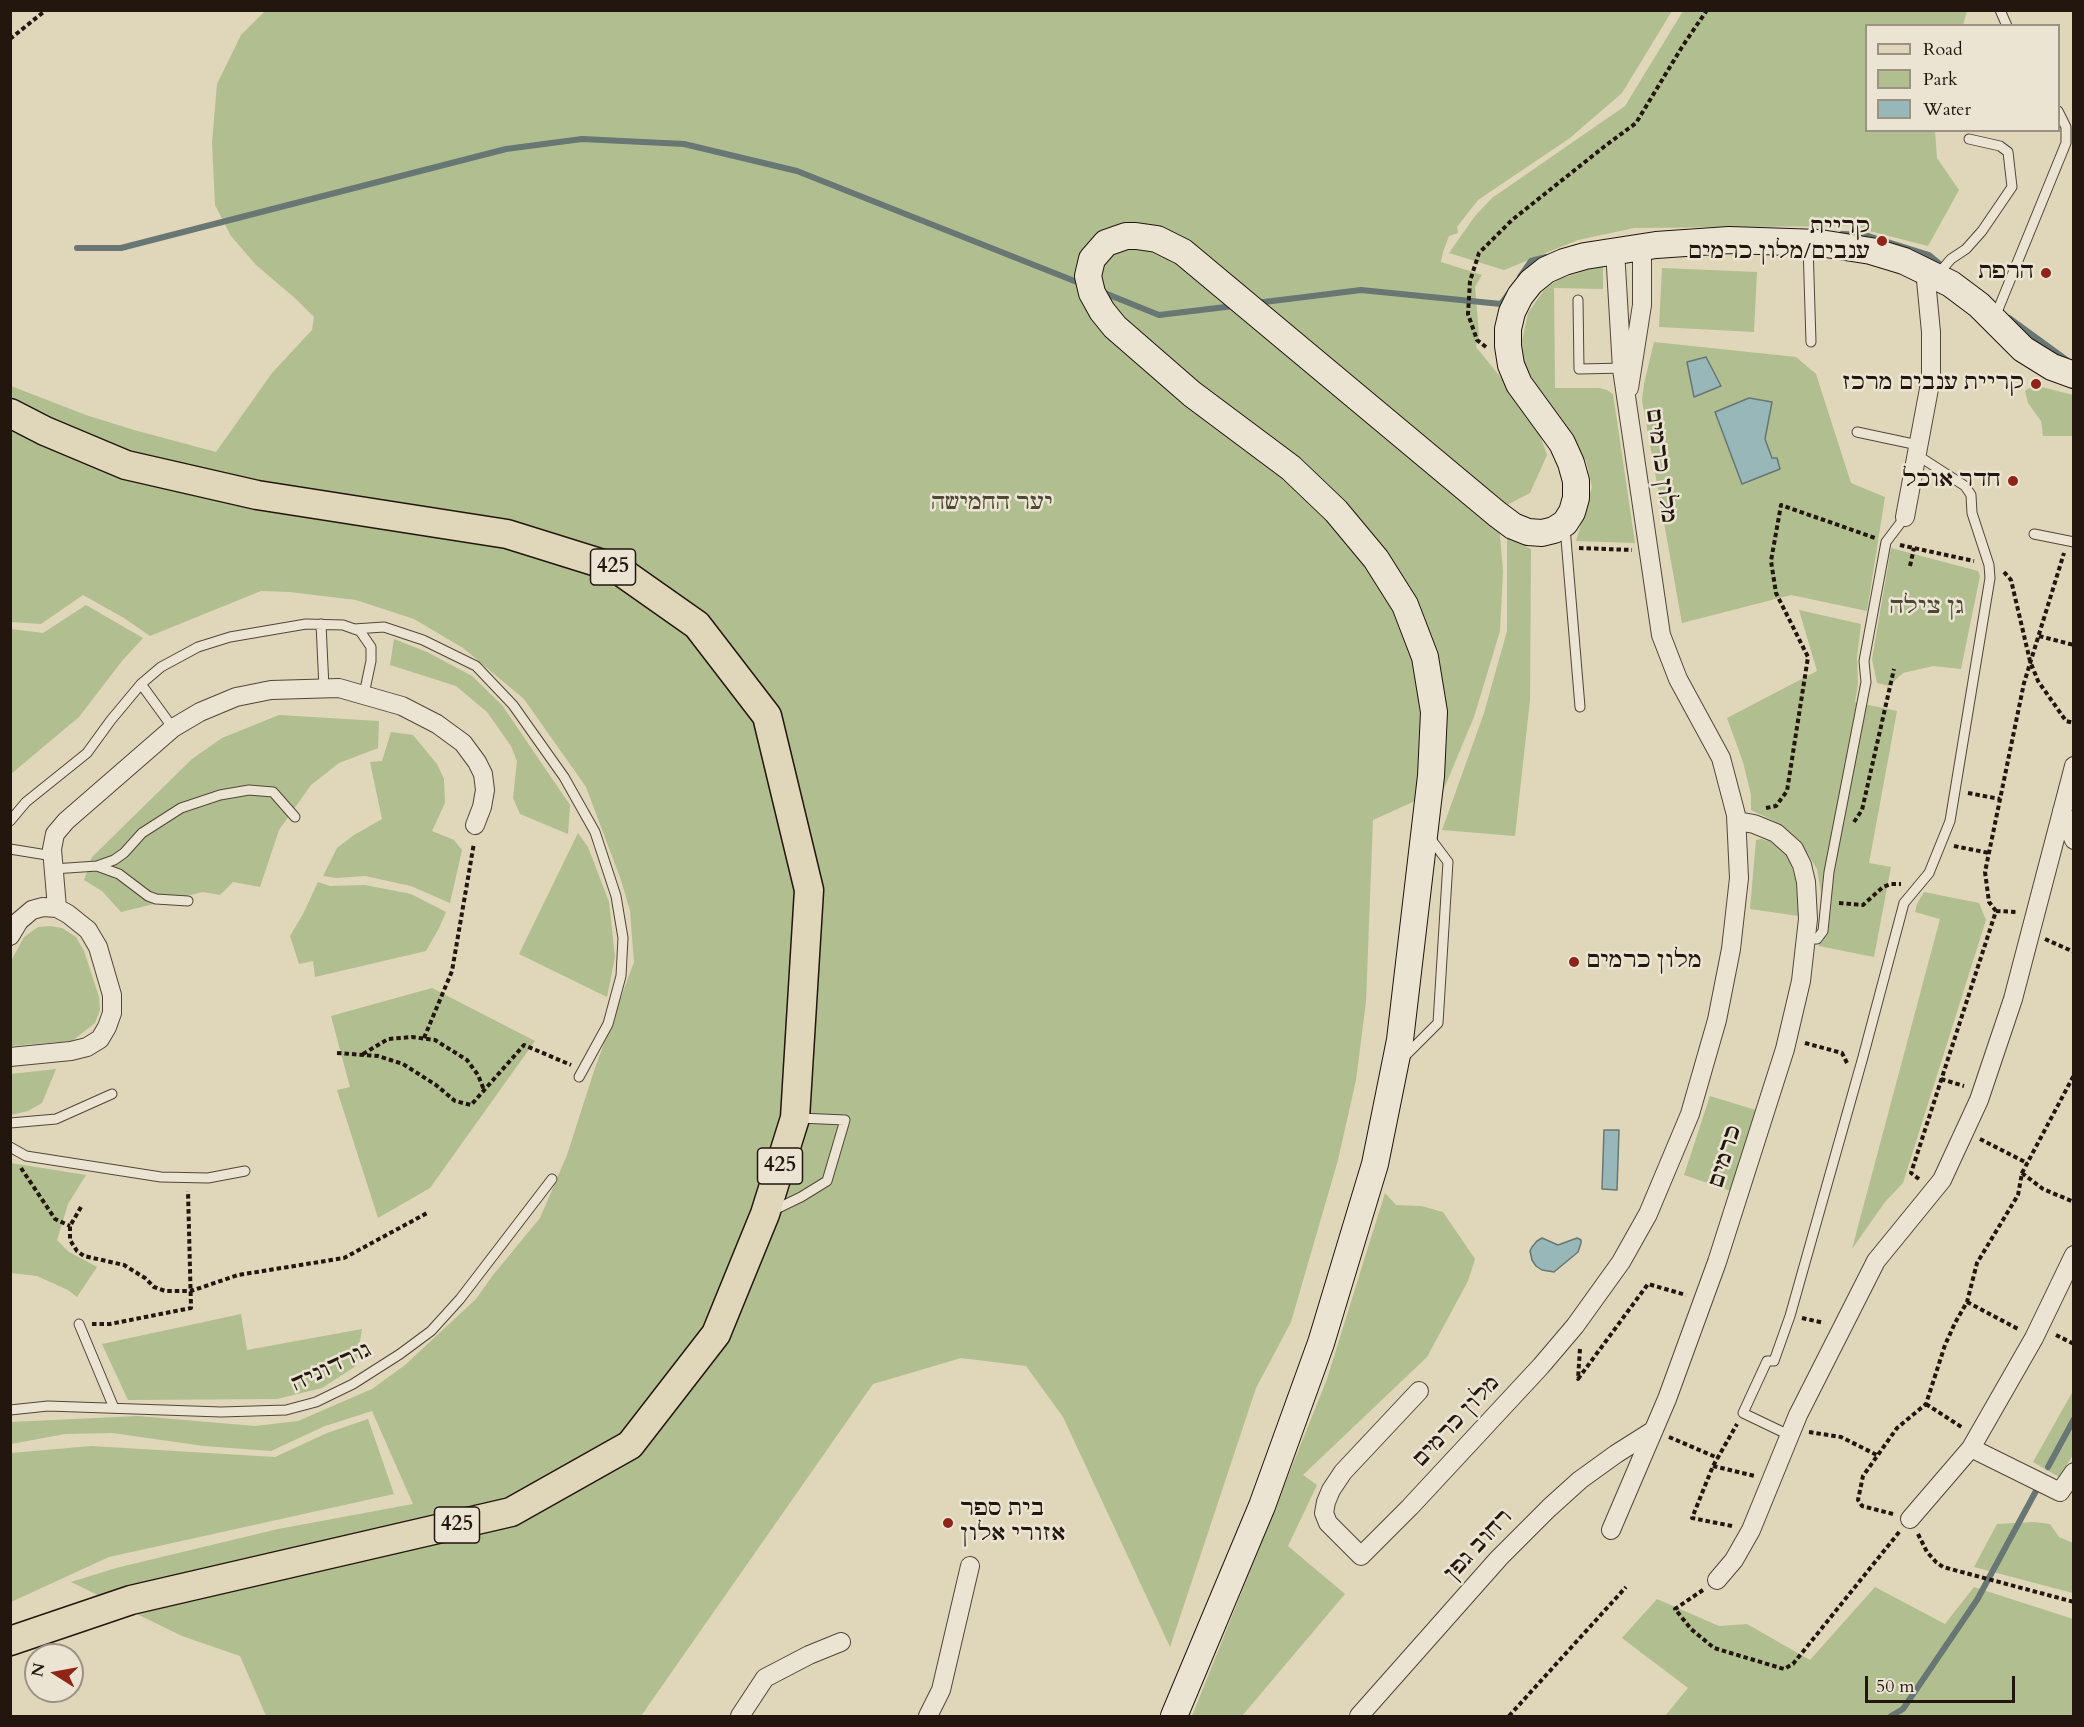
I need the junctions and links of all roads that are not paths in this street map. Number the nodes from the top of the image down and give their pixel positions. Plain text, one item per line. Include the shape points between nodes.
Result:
1 (2000, 10) edge
2 (2006, 24) edge
3 (2060, 115) edge
4 (1969, 139) dead end
5 (1808, 242) junction
6 (1642, 247) junction
7 (1615, 250) junction
8 (1931, 273) junction
9 (1578, 300) dead end
10 (1994, 320) junction
11 (1811, 342) dead end
12 (1627, 368) junction
13 (2073, 375) edge
14 (10, 413) edge
15 (1857, 432) dead end
16 (1918, 450) junction
17 (1905, 517) joint
18 (1565, 523) junction
19 (2034, 534) dead end
20 (2071, 541) edge
21 (321, 624) junction
22 (354, 629) junction
23 (141, 684) junction
24 (324, 688) junction
25 (364, 694) junction
26 (1580, 707) dead end
27 (173, 728) junction
28 (2073, 766) edge
29 (2062, 811) junction
30 (295, 817) dead end
31 (1736, 818) junction
32 (10, 821) edge
33 (475, 825) road end
34 (1425, 831) junction
35 (2073, 840) edge
36 (10, 849) edge
37 (53, 863) junction
38 (97, 866) junction
39 (188, 901) dead end
40 (57, 908) junction
41 (10, 936) edge
42 (1807, 939) junction
43 (10, 1057) edge
44 (1395, 1066) junction
45 (581, 1074) road end
46 (112, 1094) dead end
47 (795, 1118) junction
48 (10, 1123) edge
49 (10, 1147) edge
50 (245, 1171) dead end
51 (552, 1179) dead end
52 (765, 1214) junction
53 (2073, 1255) edge
54 (80, 1324) road end
55 (1419, 1391) dead end
56 (114, 1408) junction
57 (10, 1410) edge
58 (1654, 1430) junction
59 (1792, 1431) junction
60 (1974, 1443) junction
61 (2073, 1472) edge
62 (1910, 1519) road end
63 (1611, 1530) dead end
64 (970, 1566) dead end
65 (1717, 1580) road end
66 (10, 1641) edge
67 (841, 1642) dead end
68 (740, 1716) edge
69 (928, 1716) edge
70 (1174, 1716) edge
71 (1359, 1716) edge

1 - 2 lane
3 - 10 lane via 2066,127 2066,143
4 - 8 lane via 2000,146 2007,152 2012,187 1966,249
5 - 6 main road via 1729,240
5 - 8 main road via 1870,251
5 - 11 lane
6 - 7 main road
6 - 12 street, מלון כרמים via 1642,305
7 - 12 street, מלון כרמים
7 - 18 main road via 1546,270 1520,296 1508,328 1511,365 1519,384 1562,443 1571,463 1576,498
8 - 10 main road via 1965,294
8 - 16 street via 1932,357
9 - 12 lane via 1579,369
10 - 13 main road via 2031,355
12 - 31 street, מלון כרמים via 1626,398 1659,622 1678,679 1721,758
14 - 47 main road, 425 via 126,465 256,495 507,534 616,568 697,625 767,716 809,890
15 - 16 lane
16 - 17 street
16 - 59 lane via 1971,495 1972,513 1990,578 1950,821 1929,873 1904,903 1790,1316 1774,1361 1767,1361 1743,1413
17 - 42 lane via 1886,542 1864,661 1866,682 1829,872 1821,936
18 - 26 lane
18 - 34 main road via 1542,533 1513,526 1175,247 1147,237 1126,236 1106,243 1092,258 1090,285 1108,319 1168,375 1299,475 1376,559 1405,605 1425,657 1434,712
19 - 20 lane
21 - 22 lane
21 - 23 lane via 230,637 198,647 161,667
21 - 24 lane
22 - 25 lane via 371,647
22 - 45 lane via 384,627 423,640 476,666 513,705 558,768 594,832 616,896 623,938 621,976 608,1024
23 - 27 lane
23 - 32 lane via 87,753 26,802
24 - 25 street
24 - 27 street via 271,690 236,697
25 - 33 street via 402,706 463,743 483,774 485,790
27 - 37 street via 66,821 56,834
28 - 29 street
29 - 35 street
29 - 59 street via 2013,999 1983,1091 1942,1180 1876,1261
30 - 38 lane via 273,792 249,790 220,795 182,808 142,833 114,860
31 - 42 street, כרמים via 1776,833 1798,857 1806,882
31 - 55 street, מלון כרמים via 1739,878 1717,1020 1695,1099 1639,1230 1568,1335 1419,1499 1361,1556 1328,1523 1324,1513 1326,1502 1343,1472
34 - 44 main road
34 - 44 lane via 1448,862 1438,1023
36 - 37 lane
37 - 38 lane
37 - 40 street
38 - 39 lane via 119,874 148,896
40 - 41 street via 43,907 20,915
40 - 43 street via 88,930 98,947 112,995 112,1013 100,1039 87,1047
42 - 58 street, כרמים via 1787,1038 1746,1177
44 - 70 main road via 1376,1164 1321,1343 1262,1506
46 - 48 lane via 57,1119
47 - 52 main road, 425
47 - 52 lane via 845,1120 827,1181
49 - 50 lane via 26,1155 161,1177 208,1178
51 - 56 lane, גורדוניה via 446,1316 400,1354 353,1384 316,1402 286,1410
52 - 66 main road, 425 via 716,1334 630,1445 521,1507 131,1600
53 - 60 street via 2034,1338
54 - 56 lane
56 - 57 lane, גורדוניה via 48,1406
58 - 63 street, כרמים
58 - 71 street, רחוב גפן via 1580,1480 1549,1508 1491,1567
59 - 65 street via 1751,1530
60 - 61 street via 2060,1492
60 - 62 street
64 - 69 street via 941,1690
67 - 68 street via 765,1678

